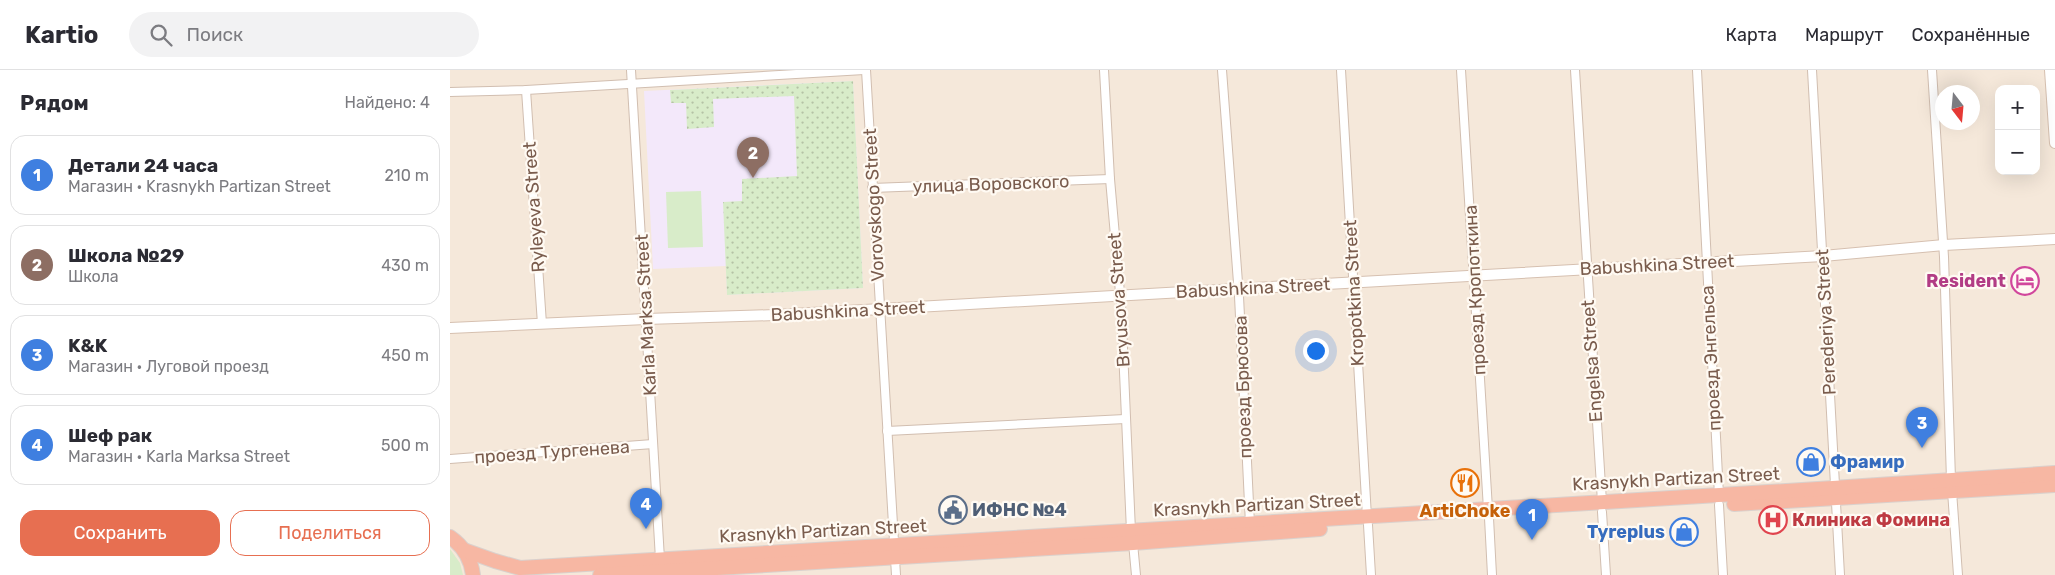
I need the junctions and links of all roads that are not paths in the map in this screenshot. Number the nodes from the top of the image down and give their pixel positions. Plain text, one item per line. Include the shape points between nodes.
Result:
1 (631, 70) edge
2 (865, 70) edge
3 (1104, 70) edge
4 (1222, 70) edge
5 (1341, 70) edge
6 (1461, 70) edge
7 (1575, 70) edge
8 (1697, 70) edge
9 (1812, 70) edge
10 (1932, 70) edge
11 (2050, 70) edge
12 (743, 74) edge
13 (632, 84) junction
14 (526, 90) junction
15 (450, 92) edge
16 (2055, 143) edge
17 (1110, 179) junction
18 (872, 188) junction
19 (2055, 239) edge
20 (1944, 245) junction
21 (1823, 256) junction
22 (1706, 262) junction
23 (1586, 269) junction
24 (1474, 275) junction
25 (1354, 282) junction
26 (1239, 289) junction
27 (1120, 296) junction
28 (880, 309) junction
29 (646, 318) junction
30 (542, 324) junction
31 (450, 328) edge
32 (1125, 419) junction
33 (887, 431) junction
34 (653, 444) junction
35 (450, 460) edge
36 (2055, 473) edge
37 (2055, 485) edge
38 (1952, 486) junction
39 (1835, 493) junction
40 (1719, 500) junction
41 (1602, 507) junction
42 (1489, 514) junction
43 (1368, 521) junction
44 (1250, 524) junction
45 (450, 537) edge
46 (1132, 537) junction
47 (464, 550) junction
48 (895, 551) junction
49 (660, 568) edge
50 (473, 575) edge
51 (600, 575) edge
52 (896, 575) edge
53 (1136, 575) edge
54 (1371, 575) edge
55 (1492, 575) edge
56 (1606, 575) edge
57 (1723, 575) edge
58 (1840, 575) edge
59 (1958, 575) edge

1 - 13 street, Karla Marksa Street
2 - 12 street
2 - 18 street, Vorovskogo Street
3 - 17 street, Bryusova Street
4 - 26 street, проезд Брюсова
5 - 25 street, Kropotkina Street
6 - 24 street, проезд Кропоткина
7 - 23 street, Engelsa Street
8 - 22 street, проезд Энгельса
9 - 21 street, Perederiya Street
10 - 20 street
11 - 16 street
12 - 13 street
13 - 14 street
13 - 29 street, Karla Marksa Street
14 - 15 street
14 - 30 street, Ryleyeva Street
17 - 18 street, улица Воровского
17 - 27 street, Bryusova Street
18 - 28 street, Vorovskogo Street
19 - 20 street, Babushkina Street
20 - 21 street, Babushkina Street
20 - 38 street
21 - 22 street, Babushkina Street
21 - 39 street, Perederiya Street
22 - 23 street, Babushkina Street
22 - 40 street, проезд Энгельса
23 - 24 street, Babushkina Street
23 - 41 street, Engelsa Street
24 - 25 street, Babushkina Street
24 - 42 street, проезд Кропоткина
25 - 26 street, Babushkina Street
25 - 43 street, Kropotkina Street
26 - 27 street, Babushkina Street
26 - 44 street, проезд Брюсова
27 - 28 street, Babushkina Street
27 - 32 street, Bryusova Street
28 - 29 street, Babushkina Street
28 - 33 street, Vorovskogo Street
29 - 30 street, Babushkina Street
29 - 34 street, Karla Marksa Street
30 - 31 street, Babushkina Street
32 - 33 street
32 - 46 street, Bryusova Street
33 - 48 street, Vorovskogo Street
34 - 35 street, проезд Тургенева
34 - 49 street, Karla Marksa Street
36 - 38 highway, Krasnykh Partizan Street
37 - 38 highway, Krasnykh Partizan Street
38 - 39 highway, Krasnykh Partizan Street
38 - 59 street
39 - 40 highway, Krasnykh Partizan Street
39 - 58 street, Perederiya Street
40 - 41 highway, Krasnykh Partizan Street
40 - 57 street, проезд Энгельса
41 - 42 highway, Krasnykh Partizan Street
41 - 56 street, Engelsa Street
42 - 43 highway, Krasnykh Partizan Street
42 - 55 street, проезд Кропоткина
43 - 44 highway, Krasnykh Partizan Street
43 - 46 highway, Krasnykh Partizan Street
43 - 54 street, Kropotkina Street
44 - 46 highway, Krasnykh Partizan Street
45 - 47 highway
46 - 48 highway, Krasnykh Partizan Street
46 - 53 street, Bryusova Street
47 - 49 highway, Krasnykh Partizan Street via 520,568
47 - 50 highway
48 - 49 highway, Krasnykh Partizan Street
48 - 52 street, Vorovskogo Street
49 - 51 highway, Krasnykh Partizan Street

